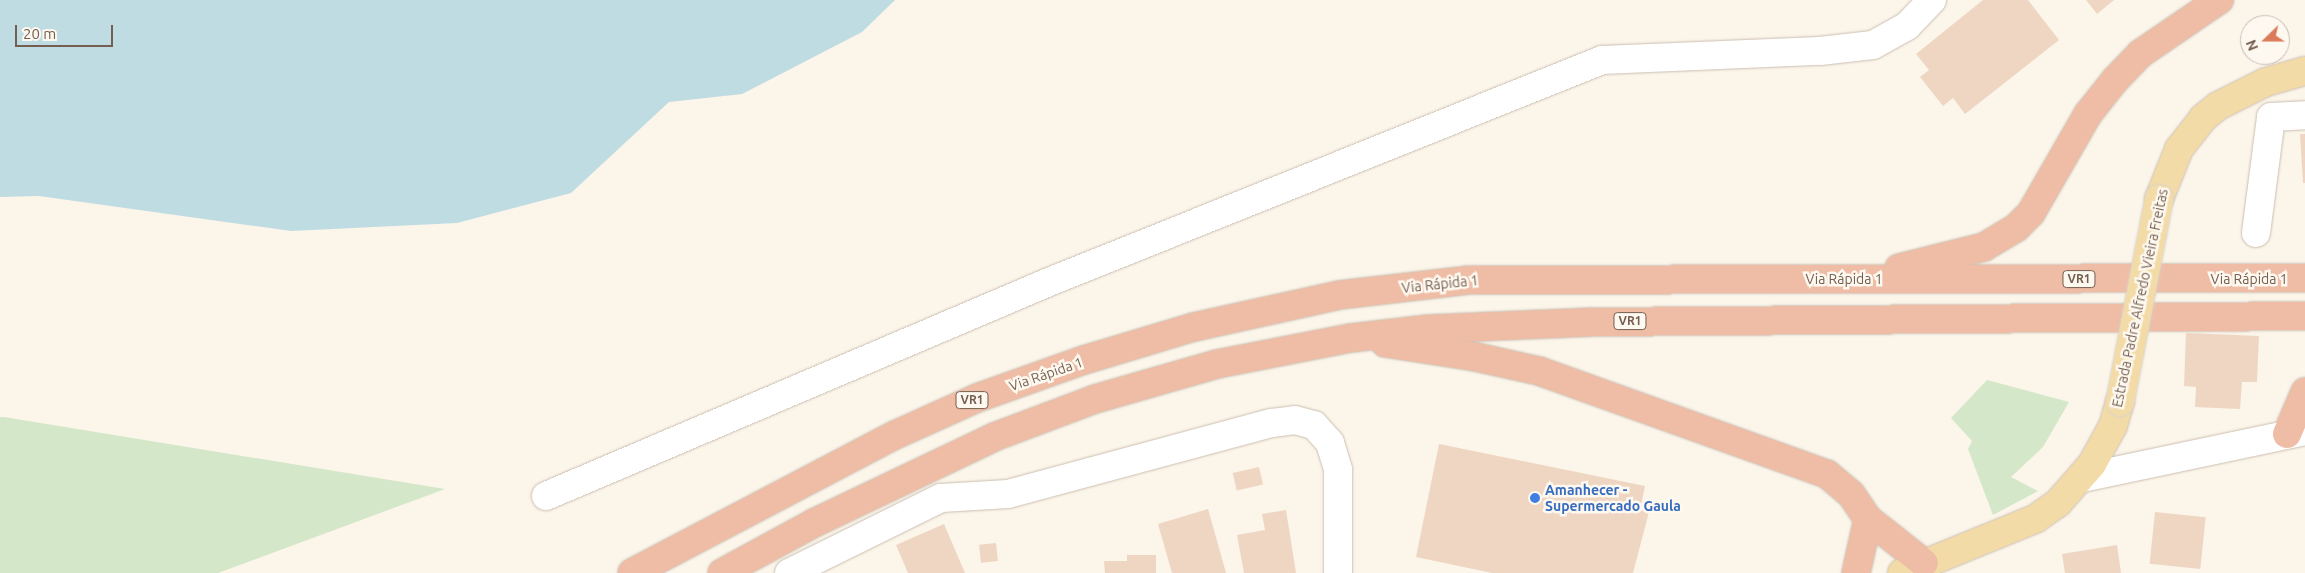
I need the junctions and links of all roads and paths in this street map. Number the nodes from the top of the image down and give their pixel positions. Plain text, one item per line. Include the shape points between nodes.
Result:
1 (1932, 0) edge
2 (2219, 0) edge
3 (2305, 71) edge
4 (2305, 115) edge
5 (2256, 232) dead end
6 (2305, 278) edge
7 (1853, 279) junction
8 (2305, 316) edge
9 (1351, 338) junction
10 (2305, 392) edge
11 (2296, 432) edge
12 (2082, 478) junction
13 (546, 496) dead end
14 (1868, 519) junction
15 (1913, 568) edge
16 (632, 573) edge
17 (722, 573) edge
18 (789, 573) edge
19 (1338, 573) edge
20 (1856, 573) edge

1 - 13 street via 1907,26 1873,45 1820,51 1602,60 1049,282
2 - 7 highway via 2140,54 2115,80 2088,114 2031,213 2016,228 1984,247
3 - 12 main road, Estrada Padre Alfredo Vieira Freitas, bridge via 2266,82 2224,102 2203,118 2179,149 2160,199 2120,402 2102,447
4 - 5 street via 2271,117
6 - 7 highway, Via Rápida 1 / VR1
7 - 16 highway, Via Rápida 1 / VR1 via 1468,280 1339,295 1194,327 1084,360 977,398 895,435
8 - 9 highway, VR1 via 1594,322 1428,328
9 - 14 highway via 1476,357 1539,371 1826,474 1851,494
9 - 17 highway, VR1 via 1217,364 1095,399 994,437 814,523
10 - 11 highway
11 - 12 street
12 - 15 main road, Estrada Padre Alfredo Vieira Freitas via 2058,504 2035,519
14 - 15 highway
14 - 20 highway
18 - 19 street via 941,498 1008,494 1272,422 1295,420 1314,425 1330,443 1338,470

